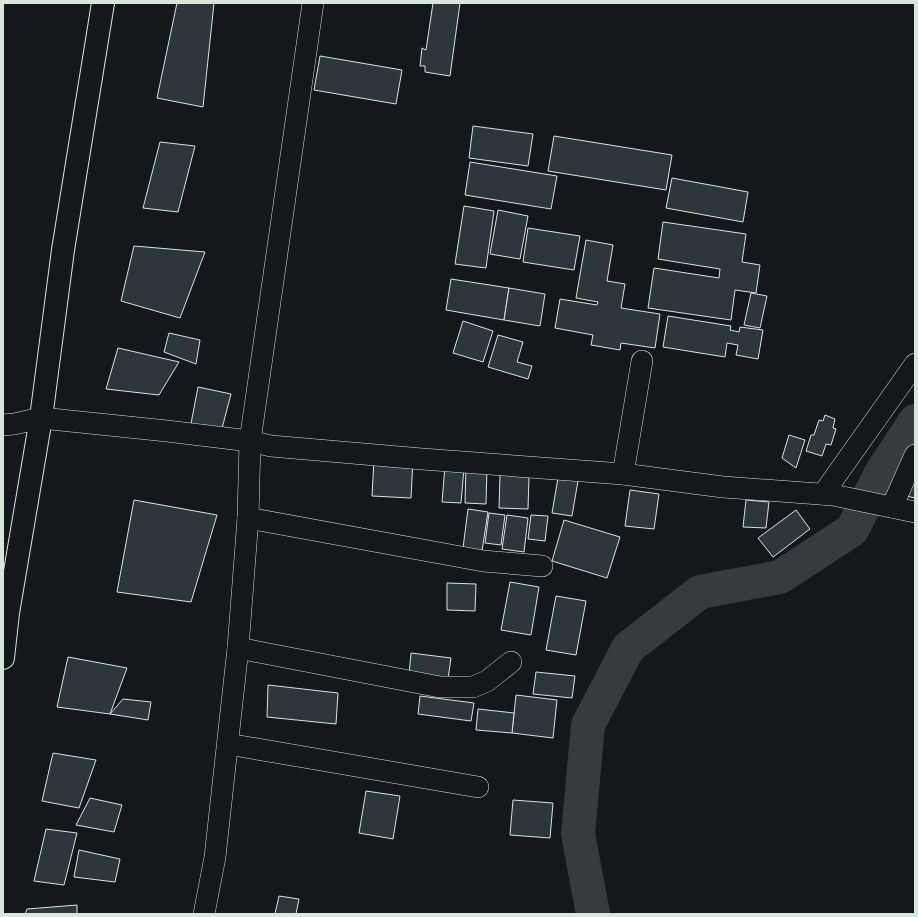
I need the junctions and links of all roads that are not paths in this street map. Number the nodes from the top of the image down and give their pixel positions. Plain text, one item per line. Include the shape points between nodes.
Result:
1 (103, 3) edge
2 (313, 3) edge
3 (642, 361) dead end
4 (915, 364) edge
5 (41, 418) junction
6 (3, 425) edge
7 (250, 441) junction
8 (915, 455) edge
9 (623, 474) junction
10 (828, 494) junction
11 (887, 506) junction
12 (915, 512) edge
13 (248, 518) junction
14 (542, 566) dead end
15 (238, 648) junction
16 (3, 658) edge
17 (511, 662) dead end
18 (228, 744) junction
19 (478, 787) dead end
20 (204, 914) edge

1 - 5 main road via 62,250
2 - 7 street
3 - 9 street
4 - 10 street
5 - 6 street
5 - 7 street
5 - 16 main road via 8,613
7 - 9 street via 271,446
7 - 13 street
8 - 11 street
9 - 10 street via 723,487
10 - 11 street
11 - 12 street
13 - 14 street via 483,561
13 - 15 street
15 - 17 street via 440,687 473,686 487,681
15 - 18 street
18 - 19 street
18 - 20 street via 215,857

